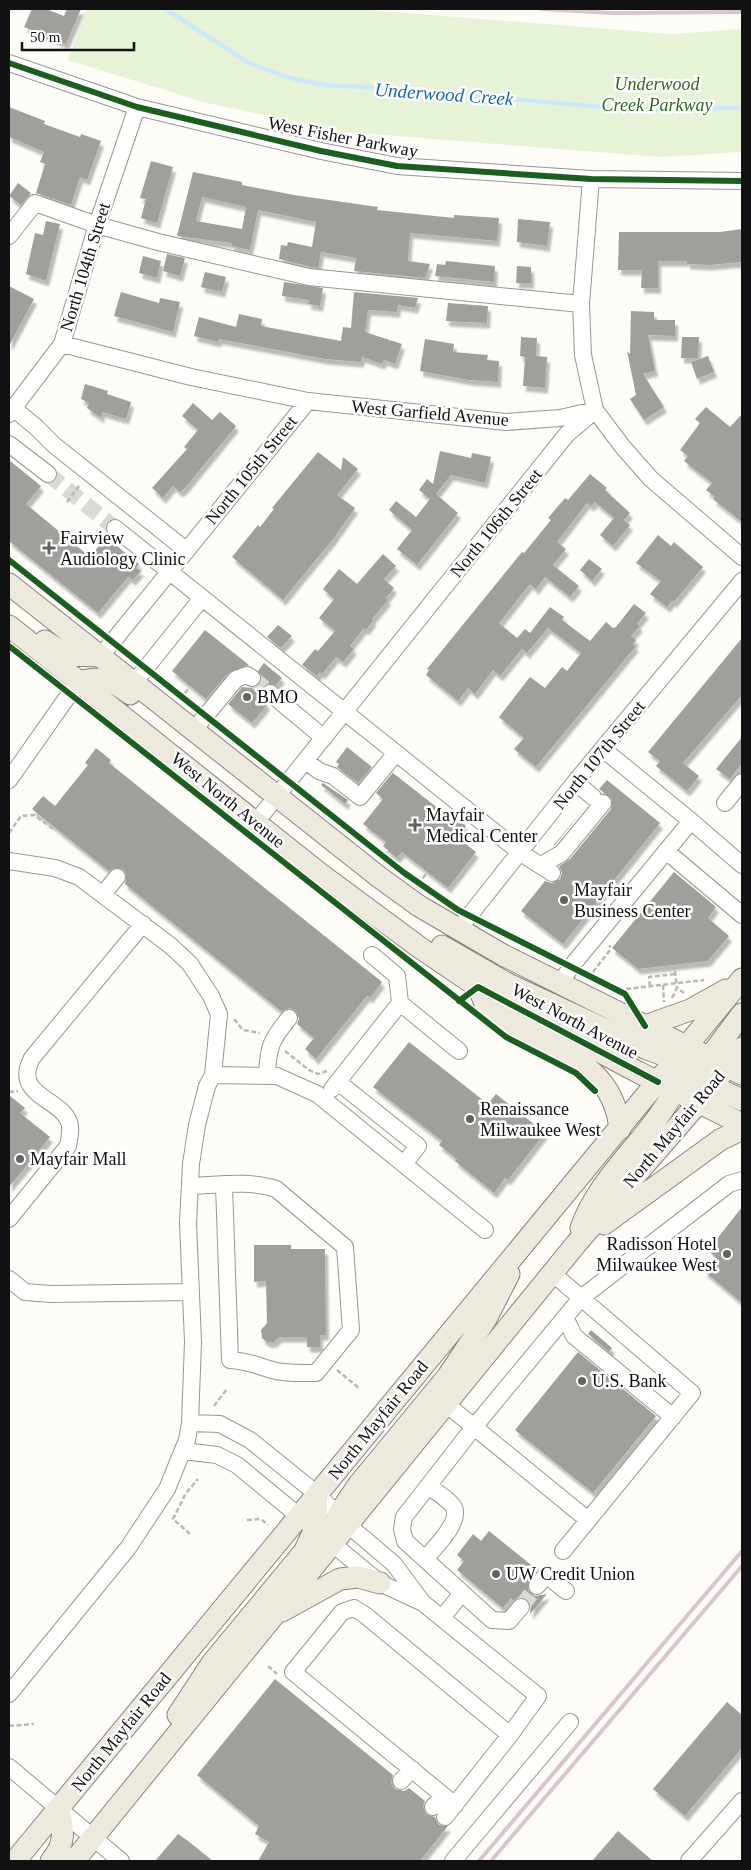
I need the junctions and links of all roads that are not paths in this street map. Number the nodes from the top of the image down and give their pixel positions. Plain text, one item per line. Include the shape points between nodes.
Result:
1 (9, 63) edge
2 (137, 107) junction
3 (591, 179) junction
4 (742, 181) edge
5 (98, 225) junction
6 (9, 236) edge
7 (581, 304) junction
8 (62, 344) junction
9 (308, 401) junction
10 (595, 410) junction
11 (11, 411) edge
12 (9, 444) edge
13 (48, 474) tunnel mouth
14 (115, 528) tunnel mouth
15 (186, 550) junction
16 (742, 558) edge
17 (169, 571) junction
18 (742, 581) edge
19 (9, 584) edge
20 (202, 598) junction
21 (9, 619) edge
22 (9, 626) edge
23 (101, 656) junction
24 (252, 678) dead end
25 (78, 682) junction
26 (134, 683) junction
27 (270, 693) tunnel mouth
28 (345, 712) junction
29 (199, 723) junction
30 (324, 738) junction
31 (603, 749) junction
32 (396, 753) junction
33 (306, 761) junction
34 (238, 766) junction
35 (9, 780) edge
36 (575, 782) junction
37 (742, 782) edge
38 (277, 797) junction
39 (725, 803) dead end
40 (256, 822) junction
41 (691, 822) junction
42 (666, 851) junction
43 (521, 852) junction
44 (9, 861) edge
45 (742, 865) edge
46 (319, 873) junction
47 (117, 877) dead end
48 (103, 894) junction
49 (742, 915) edge
50 (142, 924) junction
51 (458, 930) junction
52 (372, 955) dead end
53 (566, 975) junction
54 (742, 980) edge
55 (478, 987) junction
56 (400, 1003) junction
57 (742, 1014) edge
58 (289, 1018) dead end
59 (645, 1026) junction
60 (742, 1048) edge
61 (459, 1051) dead end
62 (696, 1073) edge
63 (213, 1075) junction
64 (267, 1075) junction
65 (338, 1082) junction
66 (324, 1100) junction
67 (742, 1100) edge
68 (742, 1124) edge
69 (620, 1129) junction
70 (742, 1129) edge
71 (404, 1164) junction
72 (742, 1180) edge
73 (224, 1185) junction
74 (190, 1186) junction
75 (9, 1220) edge
76 (485, 1230) dead end
77 (527, 1238) junction
78 (576, 1244) junction
79 (552, 1274) junction
80 (9, 1279) edge
81 (191, 1292) junction
82 (581, 1298) junction
83 (565, 1317) junction
84 (446, 1404) junction
85 (673, 1416) junction
86 (190, 1423) junction
87 (474, 1427) junction
88 (183, 1451) junction
89 (428, 1486) junction
90 (317, 1494) junction
91 (298, 1516) junction
92 (343, 1520) junction
93 (588, 1520) junction
94 (315, 1529) junction
95 (332, 1544) junction
96 (563, 1551) dead end
97 (425, 1559) junction
98 (380, 1583) junction
99 (537, 1586) tunnel mouth
100 (566, 1591) dead end
101 (462, 1593) junction
102 (423, 1603) junction
103 (521, 1607) tunnel mouth
104 (275, 1614) junction
105 (442, 1618) junction
106 (9, 1694) edge
107 (570, 1722) dead end
108 (510, 1735) junction
109 (160, 1756) junction
110 (9, 1767) edge
111 (412, 1769) junction
112 (401, 1782) dead end
113 (742, 1800) edge
114 (58, 1808) junction
115 (94, 1837) junction
116 (16, 1861) edge
117 (51, 1861) edge
118 (74, 1861) edge
119 (121, 1861) edge
120 (453, 1861) edge
121 (689, 1861) edge

1 - 2 street, West Fisher Parkway
2 - 3 street, West Fisher Parkway via 398,166
2 - 5 street, North 104th Street
3 - 4 street, West Fisher Parkway
3 - 7 street
5 - 6 street via 35,204
5 - 7 street via 310,277
5 - 8 street, North 104th Street
7 - 10 street via 583,355
8 - 9 street, West Garfield Avenue via 191,377
8 - 11 street, North 104th Street
9 - 10 street, West Garfield Avenue via 506,422 560,418
9 - 15 street, North 105th Street
10 - 16 street via 651,480
10 - 28 street, North 106th Street via 567,434
11 - 15 street via 36,427 54,445
12 - 13 street
14 - 17 street
15 - 17 street, North 105th Street
17 - 20 street
17 - 23 street, North 105th Street
18 - 31 street, North 107th Street
19 - 23 main road, West North Avenue
20 - 26 street
20 - 28 street
21 - 23 main road via 67,655
22 - 25 main road, West North Avenue
23 - 26 main road, West North Avenue
24 - 29 street via 247,675 236,679
25 - 34 main road via 98,677 119,686 186,738
25 - 35 street
25 - 40 main road, West North Avenue
26 - 29 main road, West North Avenue
27 - 30 street
28 - 30 street, North 106th Street
28 - 32 street
29 - 34 main road, West North Avenue
30 - 33 street, North 106th Street
31 - 36 street, North 107th Street
31 - 41 street
32 - 33 street via 360,797
32 - 43 street
33 - 38 street, North 106th Street
34 - 38 main road, West North Avenue
36 - 43 street, North 107th Street
36 - 43 street via 598,800 562,853 546,869
37 - 39 street
38 - 40 street, North 106th Street
38 - 51 main road, West North Avenue via 379,877
40 - 46 main road, West North Avenue
41 - 42 street
41 - 45 street
42 - 49 street
42 - 53 street
43 - 51 street, North 107th Street
44 - 48 street via 55,868 76,875
46 - 55 main road, West North Avenue via 373,915
46 - 62 main road via 366,894 508,984
47 - 48 street
48 - 50 street
50 - 63 street via 190,964 211,996 219,1014
50 - 75 street via 27,1067 32,1088 66,1116 70,1135 68,1146
51 - 53 main road, West North Avenue
52 - 56 street via 397,976
53 - 59 main road, West North Avenue
54 - 59 main road via 690,1010
54 - 62 main road, North Mayfair Road
55 - 62 main road, West North Avenue
55 - 69 main road via 489,1010 504,1023 572,1058 599,1078 613,1096
56 - 61 street
56 - 65 street
57 - 62 main road
58 - 64 street via 273,1037 268,1049
59 - 62 main road, West North Avenue
60 - 62 main road, North Mayfair Road
62 - 67 main road
62 - 68 main road, West North Avenue
62 - 69 main road, North Mayfair Road
62 - 78 main road, North Mayfair Road
63 - 64 street
63 - 74 street via 197,1124
64 - 66 street via 277,1076
65 - 66 street
65 - 71 street via 418,1146
66 - 71 street
69 - 77 main road, North Mayfair Road
70 - 78 main road via 720,1140
71 - 76 street
72 - 82 street via 729,1184
73 - 73 street via 262,1184 276,1189 345,1247 351,1330 316,1373 272,1370 250,1361 230,1360
73 - 74 street
74 - 81 street
77 - 90 main road, North Mayfair Road
77 - 92 main road via 486,1319 448,1376 359,1484
78 - 79 main road, North Mayfair Road
79 - 82 street
79 - 84 main road, North Mayfair Road
80 - 81 street via 25,1292 51,1294
81 - 86 street via 194,1342
82 - 83 street
82 - 85 street via 692,1393
83 - 85 street via 574,1336
83 - 87 street
84 - 87 street
84 - 92 main road, North Mayfair Road
85 - 93 street
86 - 88 street
86 - 90 street via 220,1424 250,1440
87 - 89 street
87 - 93 street
88 - 91 street via 217,1455 237,1464
88 - 106 street via 167,1489 128,1548
89 - 97 street via 404,1517 402,1528 405,1541
89 - 97 street via 454,1507 456,1516 453,1525
90 - 91 main road, North Mayfair Road
90 - 92 street
90 - 94 main road
91 - 94 street
91 - 114 main road, North Mayfair Road
92 - 95 main road via 332,1528
92 - 102 street via 394,1564
93 - 96 street
94 - 95 street
94 - 109 main road via 304,1552 212,1663 177,1716
95 - 98 street
95 - 104 main road
97 - 101 street
98 - 102 street
98 - 104 main road via 358,1577 340,1579
99 - 100 street via 546,1576
101 - 103 street via 492,1620 509,1621
101 - 105 street
102 - 105 street
104 - 109 main road
105 - 108 street via 538,1696
107 - 120 street
108 - 111 street via 444,1806
108 - 111 street via 365,1615 354,1608 342,1612 293,1672
109 - 115 main road
110 - 114 street
111 - 112 street
113 - 121 street
114 - 115 street
114 - 116 main road, North Mayfair Road
114 - 117 main road via 64,1828 63,1842
115 - 118 main road
115 - 119 street

